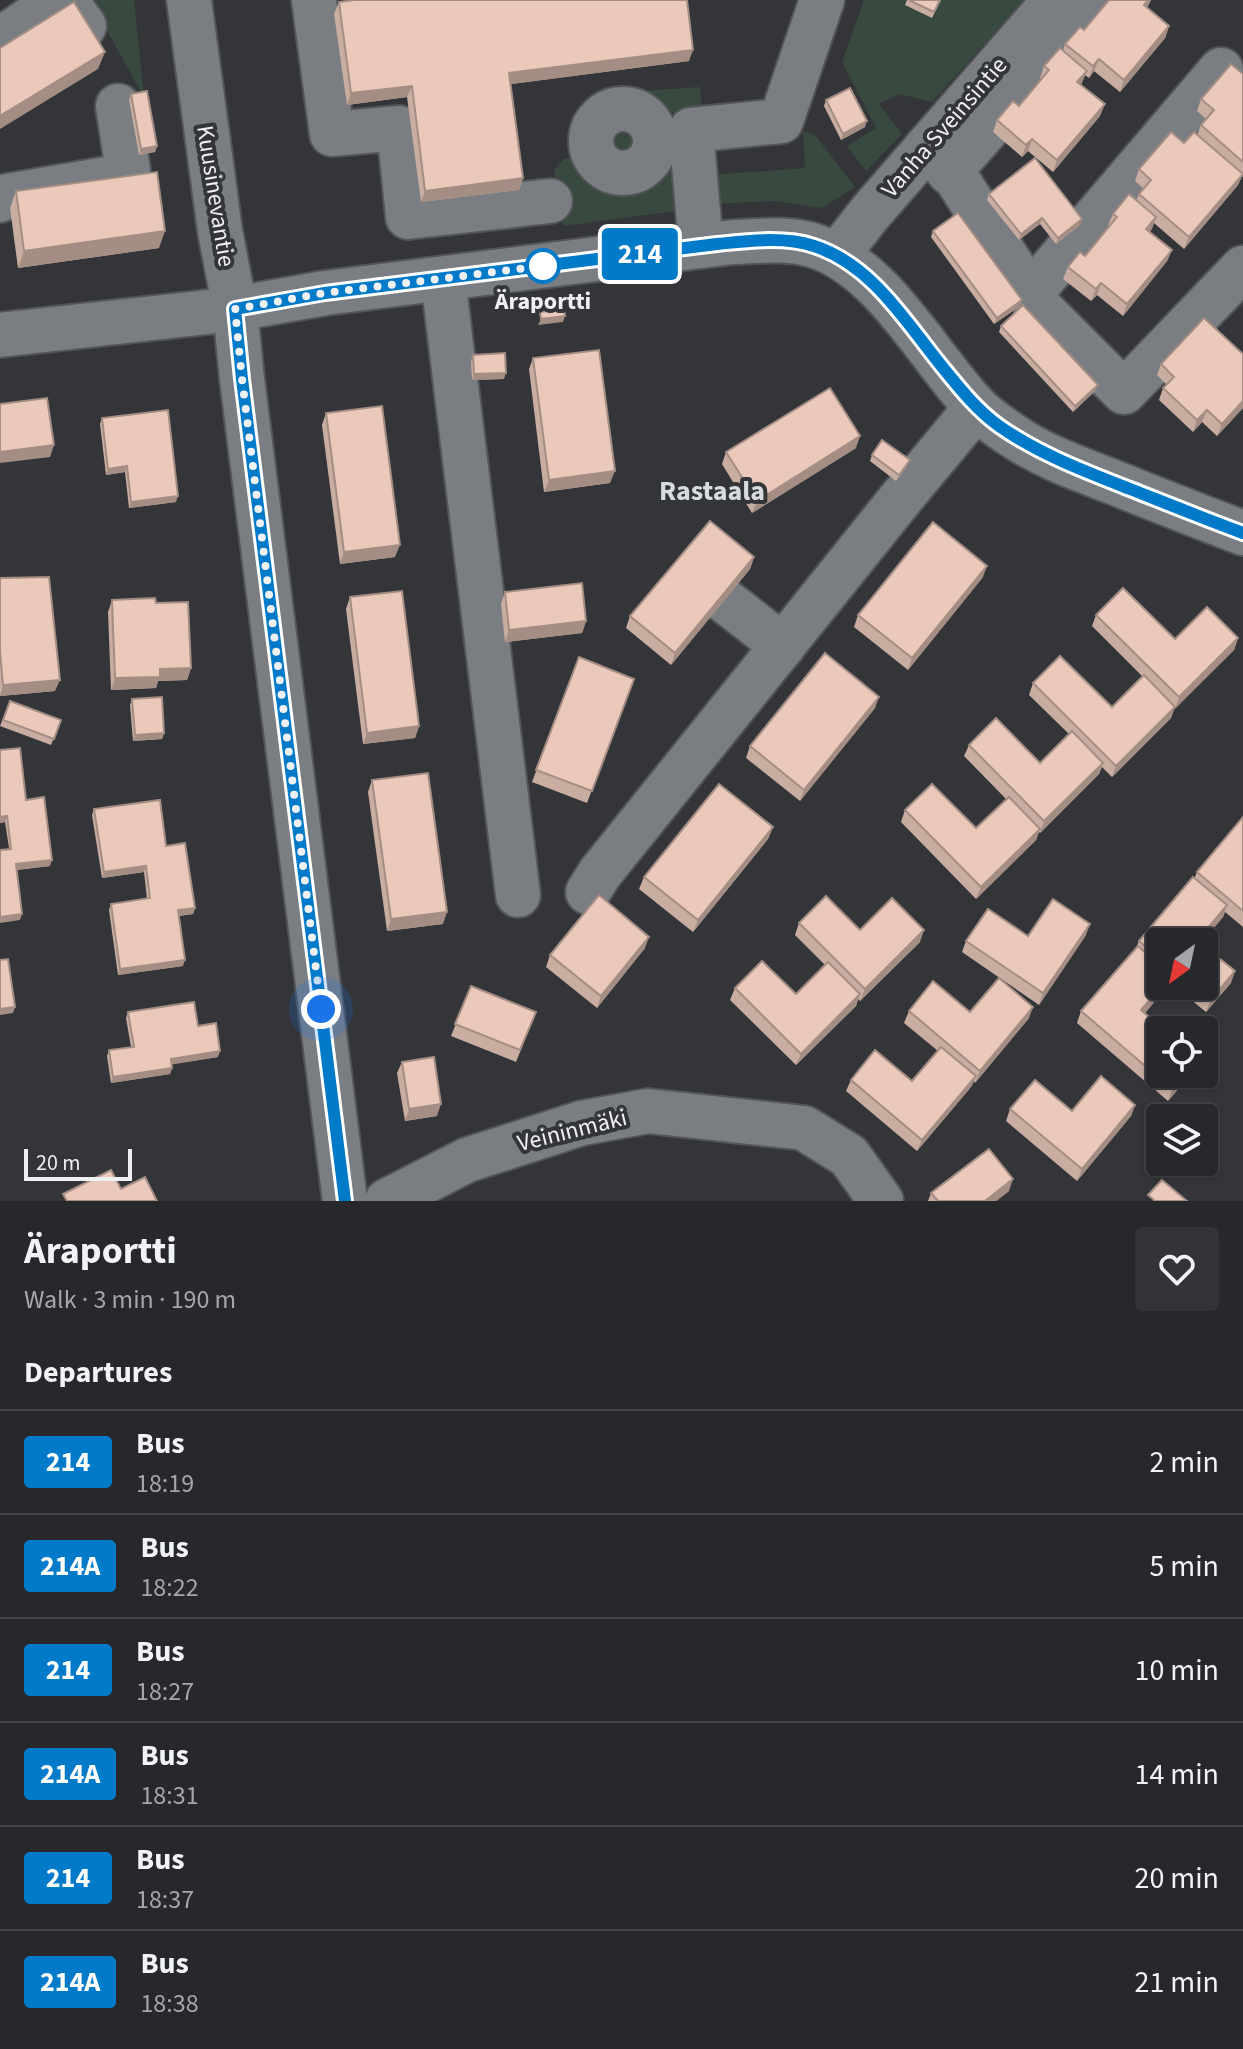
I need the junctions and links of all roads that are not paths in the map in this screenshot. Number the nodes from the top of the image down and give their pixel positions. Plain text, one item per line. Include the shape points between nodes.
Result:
1 (189, 0) edge
2 (314, 0) edge
3 (822, 0) edge
4 (1055, 0) edge
5 (1101, 0) edge
6 (84, 26) edge
7 (0, 40) edge
8 (1221, 70) edge
9 (118, 106) dead end
10 (938, 160) junction
11 (0, 200) edge
12 (550, 201) dead end
13 (701, 246) junction
14 (837, 255) junction
15 (1243, 268) edge
16 (443, 279) junction
17 (1030, 294) junction
18 (235, 309) junction
19 (0, 335) edge
20 (976, 408) junction
21 (1243, 533) edge
22 (724, 600) edge
23 (783, 646) junction
24 (588, 892) dead end
25 (518, 895) dead end
26 (391, 1200) edge
27 (345, 1201) edge
28 (881, 1201) edge

1 - 18 street, Kuusinevantie
2 - 12 street via 332,134 399,128 408,217
3 - 13 street via 781,121 673,132
4 - 10 street, Vanha Sveinsintie
5 - 10 street
6 - 7 street via 56,1
8 - 17 street
9 - 11 street via 128,170 118,177
10 - 14 street, Vanha Sveinsintie via 870,213
10 - 17 street via 957,179
13 - 14 street via 782,241
13 - 16 street
14 - 20 street via 895,307
15 - 17 street via 1124,392
16 - 18 street
16 - 25 street
18 - 19 street
18 - 27 street, Kuusinevantie
20 - 21 street via 1044,453
20 - 23 street
22 - 23 street
23 - 24 street
26 - 28 street, Veininmäki via 467,1160 582,1123 648,1111 804,1128 849,1156

